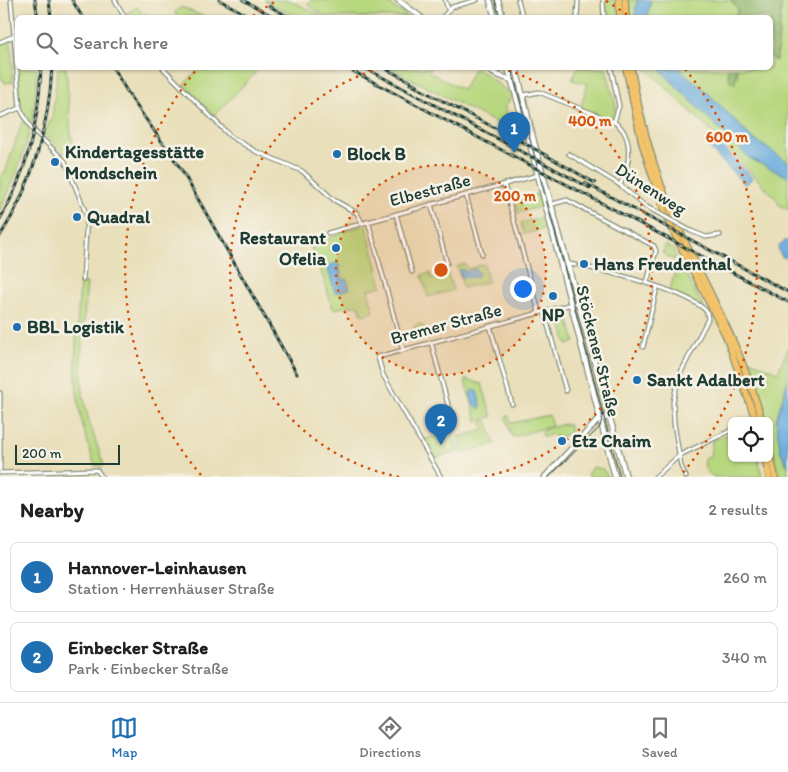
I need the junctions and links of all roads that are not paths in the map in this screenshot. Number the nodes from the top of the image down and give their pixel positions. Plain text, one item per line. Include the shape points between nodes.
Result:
1 (11, 0) edge
2 (115, 0) edge
3 (398, 0) edge
4 (445, 0) edge
5 (477, 0) edge
6 (490, 0) edge
7 (498, 0) edge
8 (518, 0) edge
9 (578, 0) edge
10 (603, 0) edge
11 (619, 0) edge
12 (625, 0) edge
13 (448, 9) junction
14 (123, 15) edge
15 (418, 15) edge
16 (444, 15) edge
17 (494, 15) edge
18 (502, 15) edge
19 (522, 15) edge
20 (577, 15) edge
21 (604, 15) edge
22 (620, 15) edge
23 (626, 15) edge
24 (14, 36) junction
25 (0, 42) edge
26 (15, 48) edge
27 (17, 70) edge
28 (165, 70) edge
29 (489, 70) edge
30 (508, 70) edge
31 (517, 70) edge
32 (611, 70) edge
33 (626, 70) edge
34 (632, 70) edge
35 (511, 80) junction
36 (524, 95) junction
37 (20, 108) junction
38 (0, 116) edge
39 (614, 122) junction
40 (569, 154) dead end
41 (538, 174) junction
42 (504, 184) junction
43 (620, 185) junction
44 (466, 195) junction
45 (431, 204) junction
46 (553, 204) junction
47 (396, 214) junction
48 (368, 221) junction
49 (362, 223) junction
50 (328, 233) dead end
51 (720, 236) dead end
52 (482, 254) dead end
53 (447, 264) dead end
54 (569, 264) junction
55 (575, 265) dead end
56 (581, 266) dead end
57 (412, 272) dead end
58 (83, 279) dead end
59 (647, 282) junction
60 (657, 288) junction
61 (579, 302) junction
62 (571, 304) junction
63 (542, 311) junction
64 (490, 326) junction
65 (431, 342) junction
66 (643, 347) dead end
67 (403, 350) junction
68 (749, 359) dead end
69 (745, 367) junction
70 (566, 391) dead end
71 (0, 394) edge
72 (512, 404) dead end
73 (610, 416) junction
74 (755, 417) edge
75 (761, 417) edge
76 (602, 418) junction
77 (453, 422) dead end
78 (728, 432) edge
79 (680, 455) junction
80 (766, 462) edge
81 (772, 462) edge
82 (0, 472) edge
83 (102, 477) edge
84 (441, 477) edge
85 (545, 477) edge
86 (615, 477) edge
87 (626, 477) edge
88 (655, 477) edge
89 (686, 477) edge
90 (769, 477) edge
91 (775, 477) edge

1 - 24 street
2 - 14 street
3 - 15 street
4 - 13 street
5 - 13 street
6 - 17 street
7 - 18 street
8 - 19 street
9 - 20 street
10 - 21 street
11 - 22 highway
12 - 23 highway
13 - 16 street
24 - 25 street
24 - 26 street
27 - 37 street
28 - 49 street via 230,136 255,151 302,170 338,203 357,213
29 - 35 street
30 - 35 street, Stöckener Straße
31 - 36 street, Stöckener Straße
32 - 39 street via 619,106
33 - 74 highway via 642,143 659,196 726,336
34 - 69 highway via 647,141 664,194
35 - 41 street, Stöckener Straße
36 - 39 street via 539,92
36 - 46 street, Stöckener Straße
37 - 38 street
37 - 58 street via 31,128 65,161 87,216
39 - 43 street via 625,133 629,148
40 - 43 street, Dünenweg
41 - 42 street, Elbestraße
41 - 62 street, Stöckener Straße
42 - 44 street, Elbestraße
42 - 63 street
43 - 51 street, Dünenweg, bridge via 645,206 691,231 706,237
44 - 45 street, Elbestraße
44 - 52 street
45 - 47 street, Elbestraße
45 - 53 street
46 - 54 street, Stöckener Straße
46 - 59 street via 569,201 656,248
47 - 48 street, Elbestraße
47 - 57 street
48 - 49 street, Elbestraße
48 - 67 street
49 - 50 street, Elbestraße
54 - 55 street
54 - 61 street, Stöckener Straße
56 - 59 street
59 - 60 street
60 - 66 street
60 - 79 street via 704,309 708,320 682,368 674,393 673,415
61 - 62 street, Bremer Straße
61 - 73 street, Stöckener Straße
62 - 63 street, Bremer Straße
62 - 76 street, Stöckener Straße
63 - 64 street, Bremer Straße
63 - 70 street
64 - 65 street, Bremer Straße
64 - 72 street
65 - 67 street, Bremer Straße
65 - 77 street
67 - 84 street, Bremer Straße via 378,357 383,374
68 - 69 highway
69 - 75 highway
71 - 82 street
73 - 76 street
73 - 87 street, Stöckener Straße
76 - 85 street
76 - 86 street, Stöckener Straße
78 - 79 street
79 - 88 street
79 - 89 street
80 - 90 highway
81 - 91 highway
82 - 83 street via 97,470

